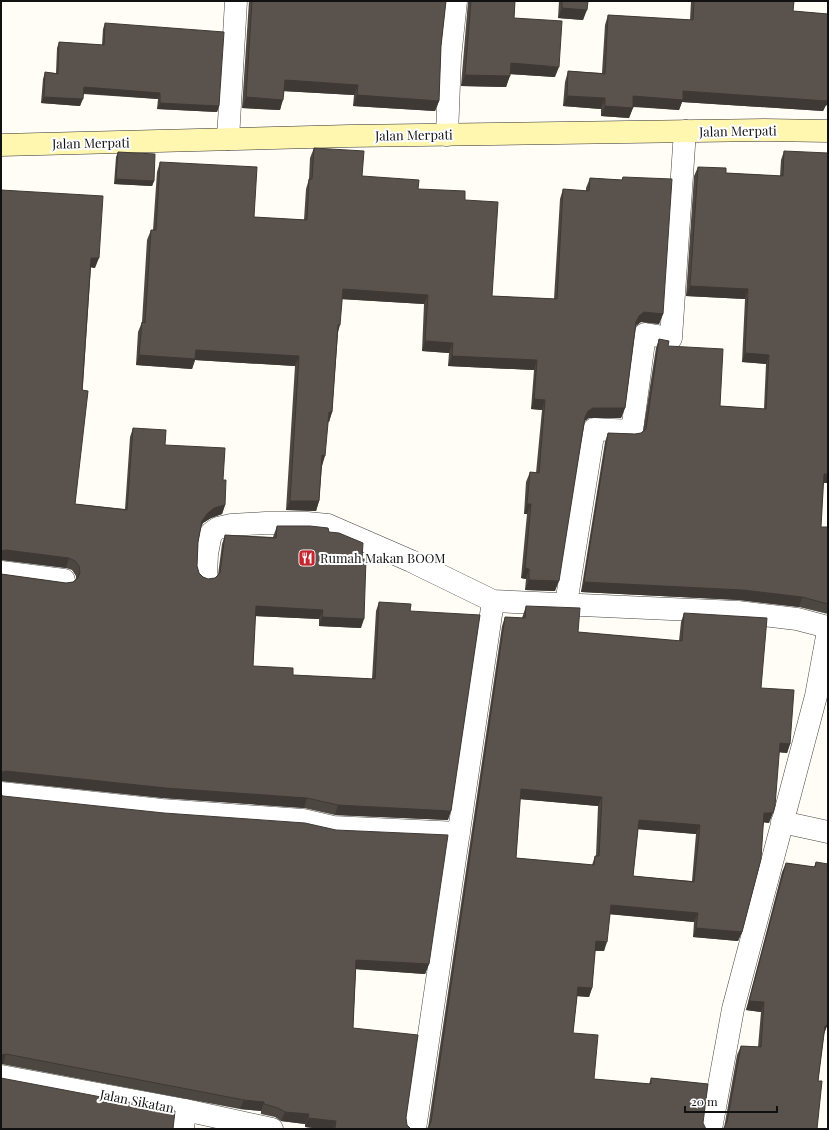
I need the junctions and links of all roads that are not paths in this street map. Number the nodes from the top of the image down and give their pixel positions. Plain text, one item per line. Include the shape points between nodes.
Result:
1 (236, 1) edge
2 (456, 1) edge
3 (685, 131) junction
4 (828, 131) edge
5 (447, 135) junction
6 (228, 139) junction
7 (1, 145) edge
8 (1, 572) edge
9 (206, 576) dead end
10 (64, 580) dead end
11 (493, 601) junction
12 (566, 604) junction
13 (828, 627) edge
14 (828, 631) edge
15 (1, 793) edge
16 (782, 822) junction
17 (828, 832) edge
18 (459, 833) junction
19 (1, 1076) edge
20 (184, 1120) edge
21 (272, 1129) edge
22 (415, 1129) edge
23 (711, 1129) edge

1 - 6 street
2 - 5 street via 450,58
3 - 4 main road, Jalan Merpati
3 - 5 main road, Jalan Merpati
3 - 12 street via 671,338 645,334 632,432 594,428
5 - 6 main road, Jalan Merpati
6 - 7 main road, Jalan Merpati
8 - 10 street
9 - 11 street via 206,554 211,532 218,528 307,523 328,526 411,561
11 - 12 street
11 - 18 street
12 - 13 street via 738,612 797,619
14 - 16 street via 816,696
15 - 18 street via 162,810 303,820 333,827
16 - 17 street
16 - 23 street via 733,1009
18 - 22 street
19 - 20 street, Jalan Sikatan
20 - 21 street, Jalan Sikatan

